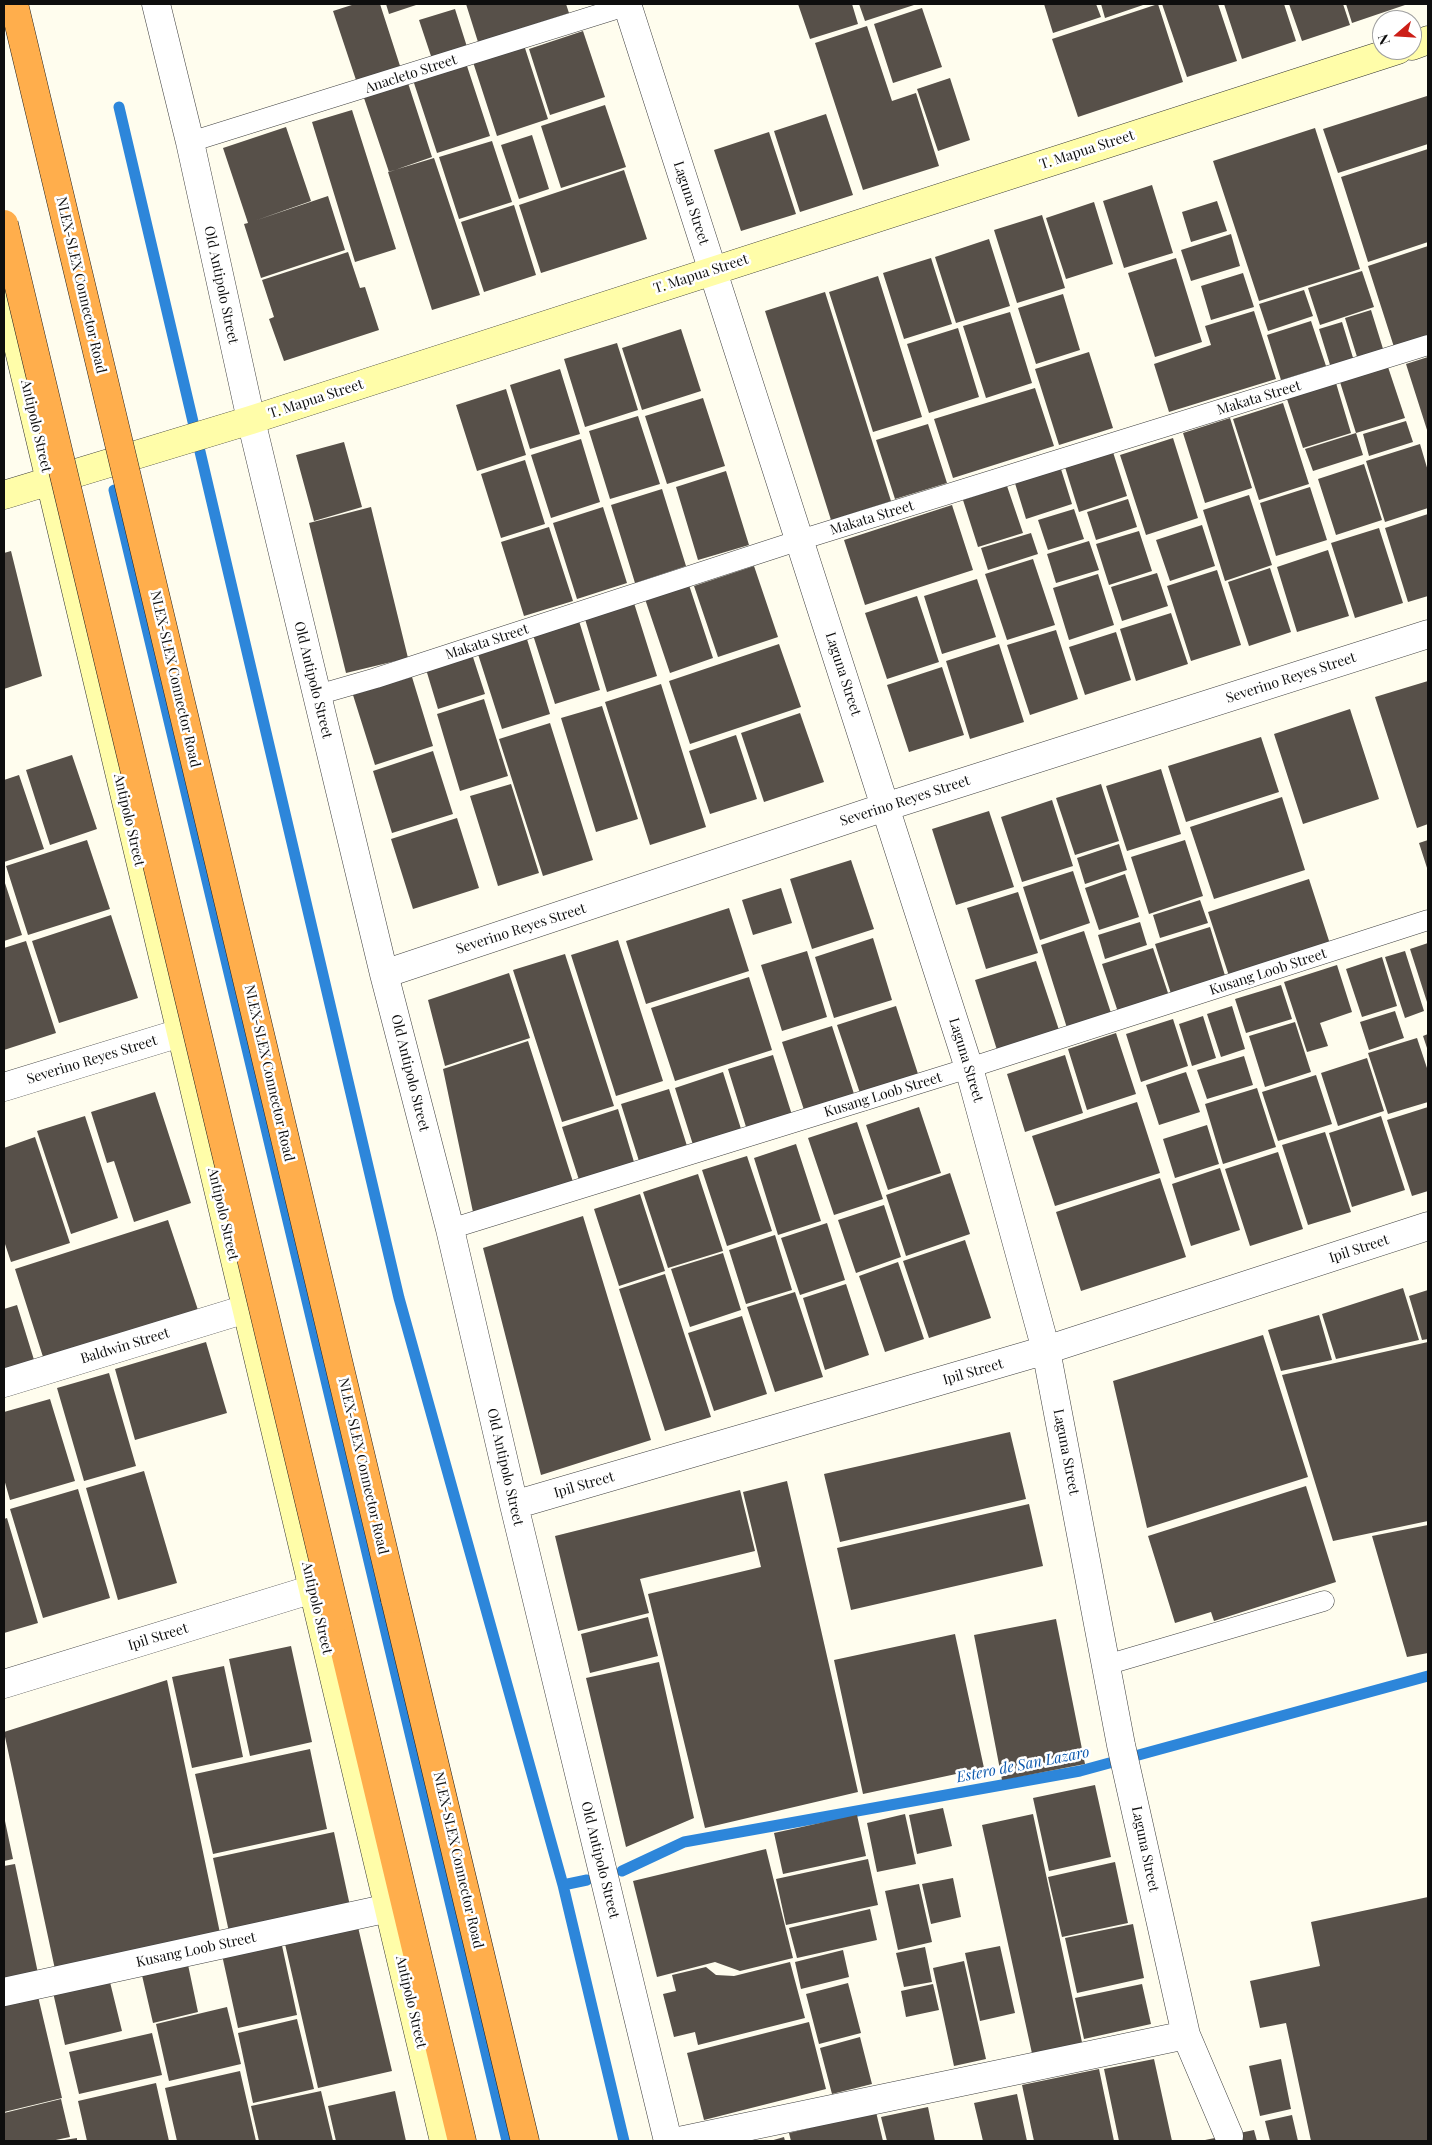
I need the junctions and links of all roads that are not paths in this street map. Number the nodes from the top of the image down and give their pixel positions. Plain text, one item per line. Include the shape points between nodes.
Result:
1 (14, 4) edge
2 (156, 4) edge
3 (629, 4) edge
4 (1372, 58) edge
5 (190, 142) junction
6 (4, 224) edge
7 (713, 270) junction
8 (4, 287) edge
9 (1428, 345) edge
10 (251, 420) junction
11 (48, 481) junction
12 (4, 495) edge
13 (800, 540) junction
14 (1428, 634) edge
15 (317, 695) junction
16 (885, 808) junction
17 (1428, 920) edge
18 (384, 974) junction
19 (180, 1033) junction
20 (969, 1068) junction
21 (4, 1087) edge
22 (1428, 1226) edge
23 (450, 1229) junction
24 (246, 1309) junction
25 (1046, 1350) junction
26 (4, 1383) edge
27 (514, 1505) junction
28 (312, 1589) junction
29 (1324, 1601) dead end
30 (1106, 1665) junction
31 (4, 1684) edge
32 (389, 1908) junction
33 (4, 1992) edge
34 (1186, 2035) junction
35 (1229, 2136) dead end
36 (444, 2141) edge
37 (462, 2141) edge
38 (525, 2141) edge
39 (668, 2141) edge
40 (679, 2141) edge

1 - 38 highway, NLEX-SLEX Connector Road, bridge
2 - 5 street, Old Antipolo Street
3 - 5 lane, Anacleto Street
3 - 7 street, Laguna Street
4 - 7 street, T. Mapua Street
5 - 10 street, Old Antipolo Street
6 - 37 highway, bridge
7 - 10 street, T. Mapua Street
7 - 13 street, Laguna Street
8 - 11 street, Antipolo Street
9 - 13 lane, Makata Street
10 - 11 street, T. Mapua Street
10 - 15 street, Old Antipolo Street
11 - 12 street, T. Mapua Street
11 - 19 street, Antipolo Street
13 - 15 lane, Makata Street
13 - 16 street, Laguna Street
14 - 16 street, Severino Reyes Street
15 - 18 street, Old Antipolo Street
16 - 18 street, Severino Reyes Street
16 - 20 street, Laguna Street
17 - 20 lane, Kusang Loob Street
18 - 23 street, Old Antipolo Street
19 - 21 street, Severino Reyes Street
19 - 24 street, Antipolo Street
20 - 23 lane, Kusang Loob Street
20 - 25 street, Laguna Street
22 - 25 street, Ipil Street
23 - 27 street, Old Antipolo Street
24 - 26 street, Baldwin Street
24 - 28 street, Antipolo Street
25 - 27 street, Ipil Street
25 - 30 street, Laguna Street
27 - 39 street, Old Antipolo Street
28 - 31 street, Ipil Street
28 - 32 street, Antipolo Street
29 - 30 lane
30 - 34 street, Laguna Street
32 - 33 street, Kusang Loob Street
32 - 36 street, Antipolo Street
34 - 35 street, Laguna Street
34 - 40 street

